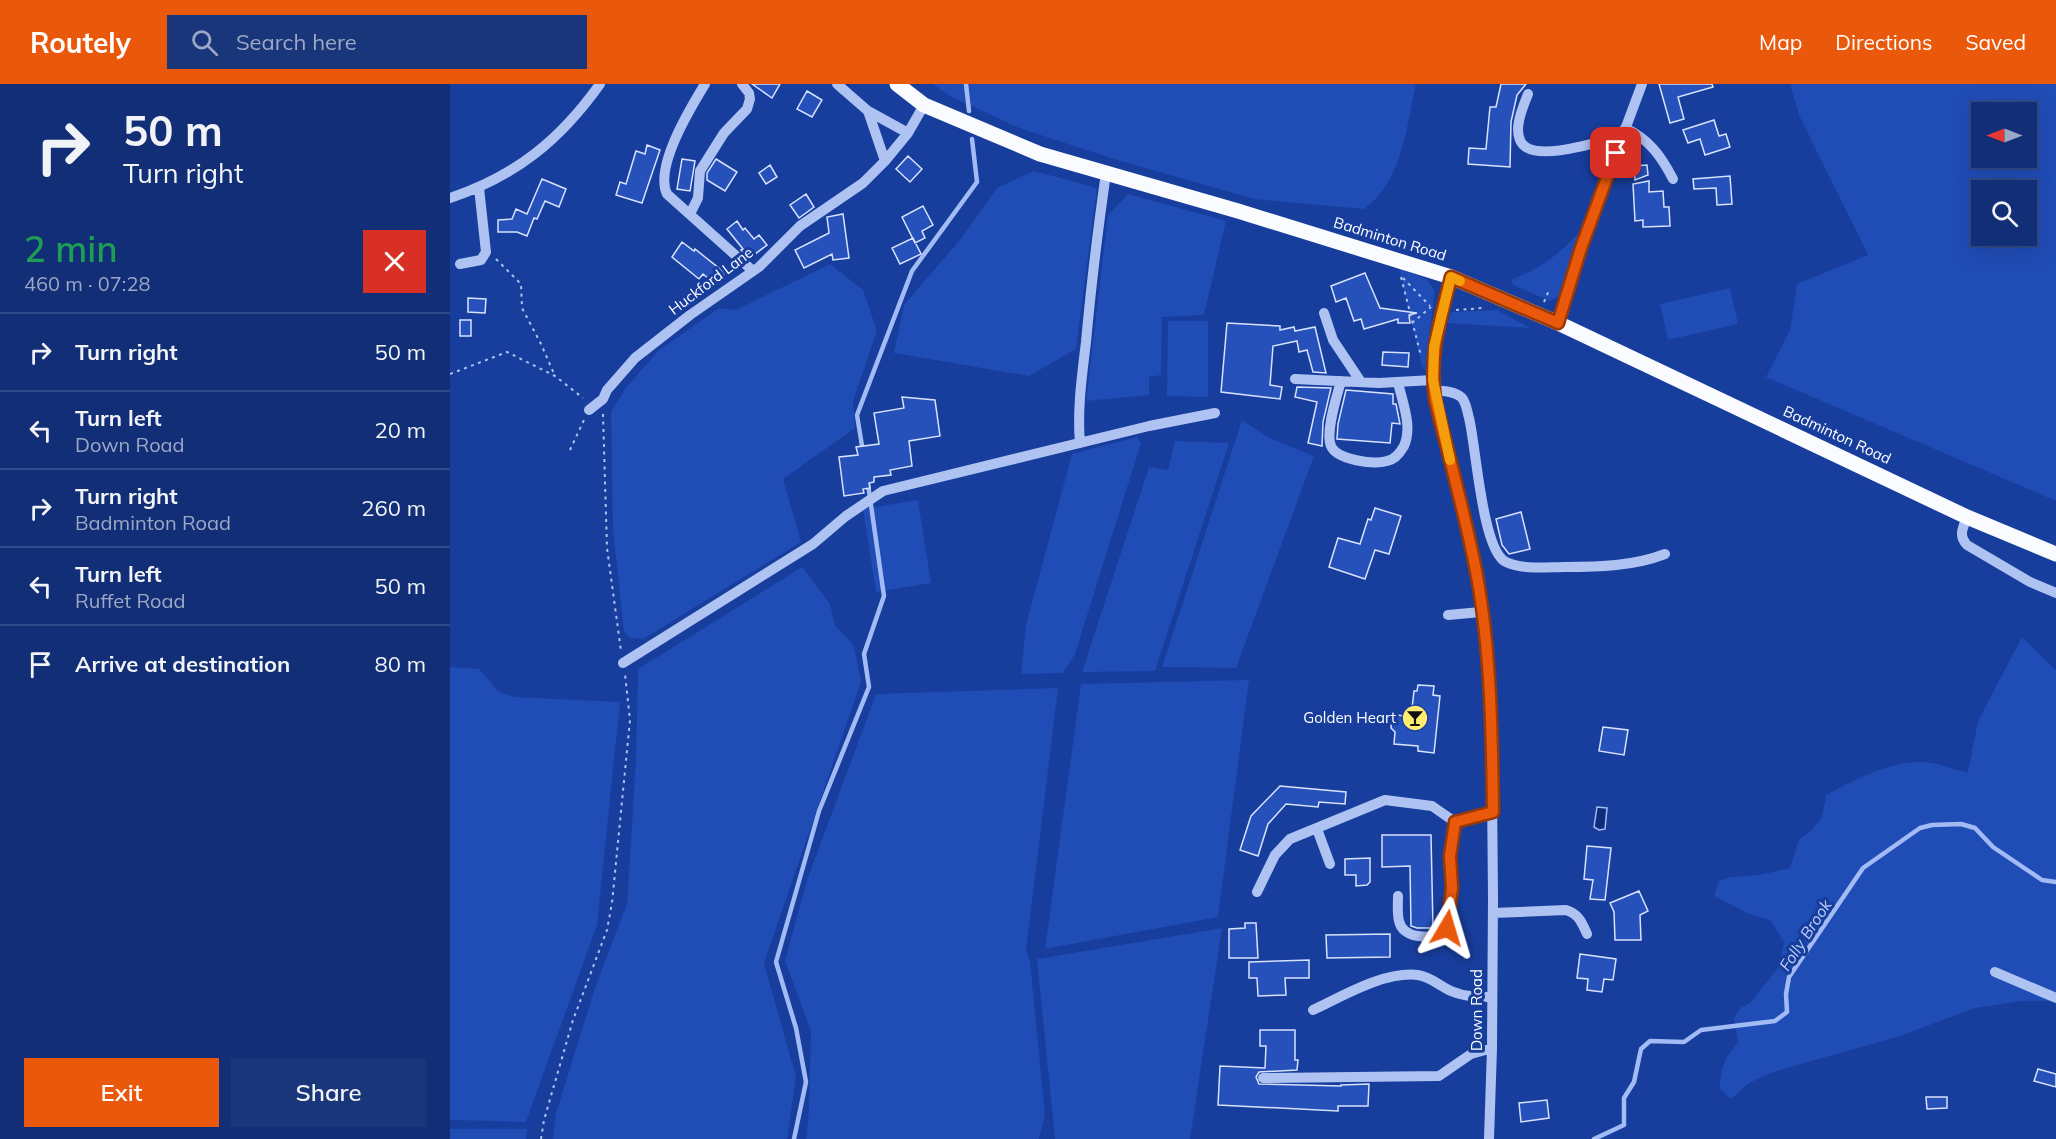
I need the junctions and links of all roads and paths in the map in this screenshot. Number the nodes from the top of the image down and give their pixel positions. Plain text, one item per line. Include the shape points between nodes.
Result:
1 (600, 84) edge
2 (705, 84) edge
3 (742, 84) edge
4 (837, 84) edge
5 (897, 84) edge
6 (1642, 84) edge
7 (1528, 94) dead end
8 (924, 105) junction
9 (868, 111) junction
10 (1624, 131) junction
11 (908, 133) junction
12 (885, 161) junction
13 (1106, 173) junction
14 (1673, 178) dead end
15 (480, 188) junction
16 (450, 198) edge
17 (690, 214) junction
18 (486, 252) junction
19 (460, 264) dead end
20 (753, 271) junction
21 (1451, 277) junction
22 (1550, 288) dead end
23 (1544, 302) dead end
24 (1431, 307) junction
25 (1485, 308) dead end
26 (1443, 311) junction
27 (1324, 313) dead end
28 (1412, 323) junction
29 (1558, 323) junction
30 (1420, 356) dead end
31 (450, 374) edge
32 (555, 376) junction
33 (1295, 379) dead end
34 (1341, 381) junction
35 (1360, 382) junction
36 (1398, 382) junction
37 (1433, 385) junction
38 (603, 399) junction
39 (589, 410) joint
40 (1215, 413) dead end
41 (1080, 443) junction
42 (570, 450) dead end
43 (1967, 517) junction
44 (1665, 554) dead end
45 (2056, 554) edge
46 (2056, 593) edge
47 (1481, 612) junction
48 (1448, 615) dead end
49 (623, 663) junction
50 (1493, 812) junction
51 (1455, 822) junction
52 (1317, 829) junction
53 (1330, 864) dead end
54 (1257, 892) dead end
55 (1398, 896) dead end
56 (1493, 913) junction
57 (1587, 934) dead end
58 (1995, 972) dead end
59 (1492, 997) junction
60 (2056, 998) edge
61 (1313, 1010) dead end
62 (1492, 1048) junction
63 (1263, 1078) dead end
64 (541, 1139) edge
65 (1489, 1139) edge

1 - 15 street via 556,137 525,163
2 - 17 street via 678,133 663,186
3 - 17 street via 749,93 747,109 724,133 700,171 698,198
4 - 9 street
5 - 8 main road, Badminton Road
6 - 10 street
7 - 10 street via 1519,130 1520,140 1531,150 1552,152 1587,145
8 - 11 street, Huckford Lane
8 - 13 main road, Badminton Road via 1040,154
9 - 11 street
9 - 12 street
10 - 14 street via 1650,144
10 - 29 street
11 - 12 street, Huckford Lane
12 - 20 street, Huckford Lane via 863,183 800,226
13 - 21 main road, Badminton Road
13 - 41 street via 1082,372
15 - 16 street
15 - 18 street
17 - 20 street
18 - 19 street via 481,260
18 - 32 path via 521,284 522,308
20 - 38 street, Huckford Lane via 635,358
21 - 26 street, Down Road
21 - 29 main road, Badminton Road
22 - 23 path
24 - 26 path
24 - 28 path
24 - 28 path via 1401,275
25 - 26 path
26 - 37 street, Down Road via 1434,347
27 - 35 street via 1333,340
28 - 30 path
29 - 43 main road, Badminton Road
31 - 32 path via 507,352
32 - 38 path via 582,398
33 - 34 street
34 - 35 street
34 - 36 street via 1331,446 1345,457 1374,462 1397,456 1406,440 1407,422
35 - 36 street
36 - 37 street
37 - 44 street via 1462,397 1472,428 1492,546 1506,562 1533,567 1596,566 1631,564
37 - 47 street, Down Road via 1477,577
38 - 39 street, Huckford Lane
38 - 49 path via 607,548
39 - 42 path
40 - 41 street
41 - 49 street via 883,491 813,544
43 - 45 main road, Badminton Road
43 - 46 street via 1961,533 1967,545
47 - 48 street
47 - 50 street, Down Road via 1488,678
49 - 64 path via 630,720 612,903 607,930 573,1020 543,1120
50 - 51 street
50 - 56 street, Down Road
51 - 52 street via 1432,806 1385,800
51 - 55 street via 1450,856 1452,888 1447,928 1442,935 1433,937 1402,929
52 - 53 street
52 - 54 street via 1290,839 1275,855
56 - 57 street via 1566,910 1580,918
56 - 59 street, Down Road
58 - 60 street
59 - 61 street via 1470,996 1451,991 1431,979 1403,975 1362,987
59 - 62 street, Down Road
62 - 63 street via 1471,1054 1439,1076
62 - 65 street, Down Road

